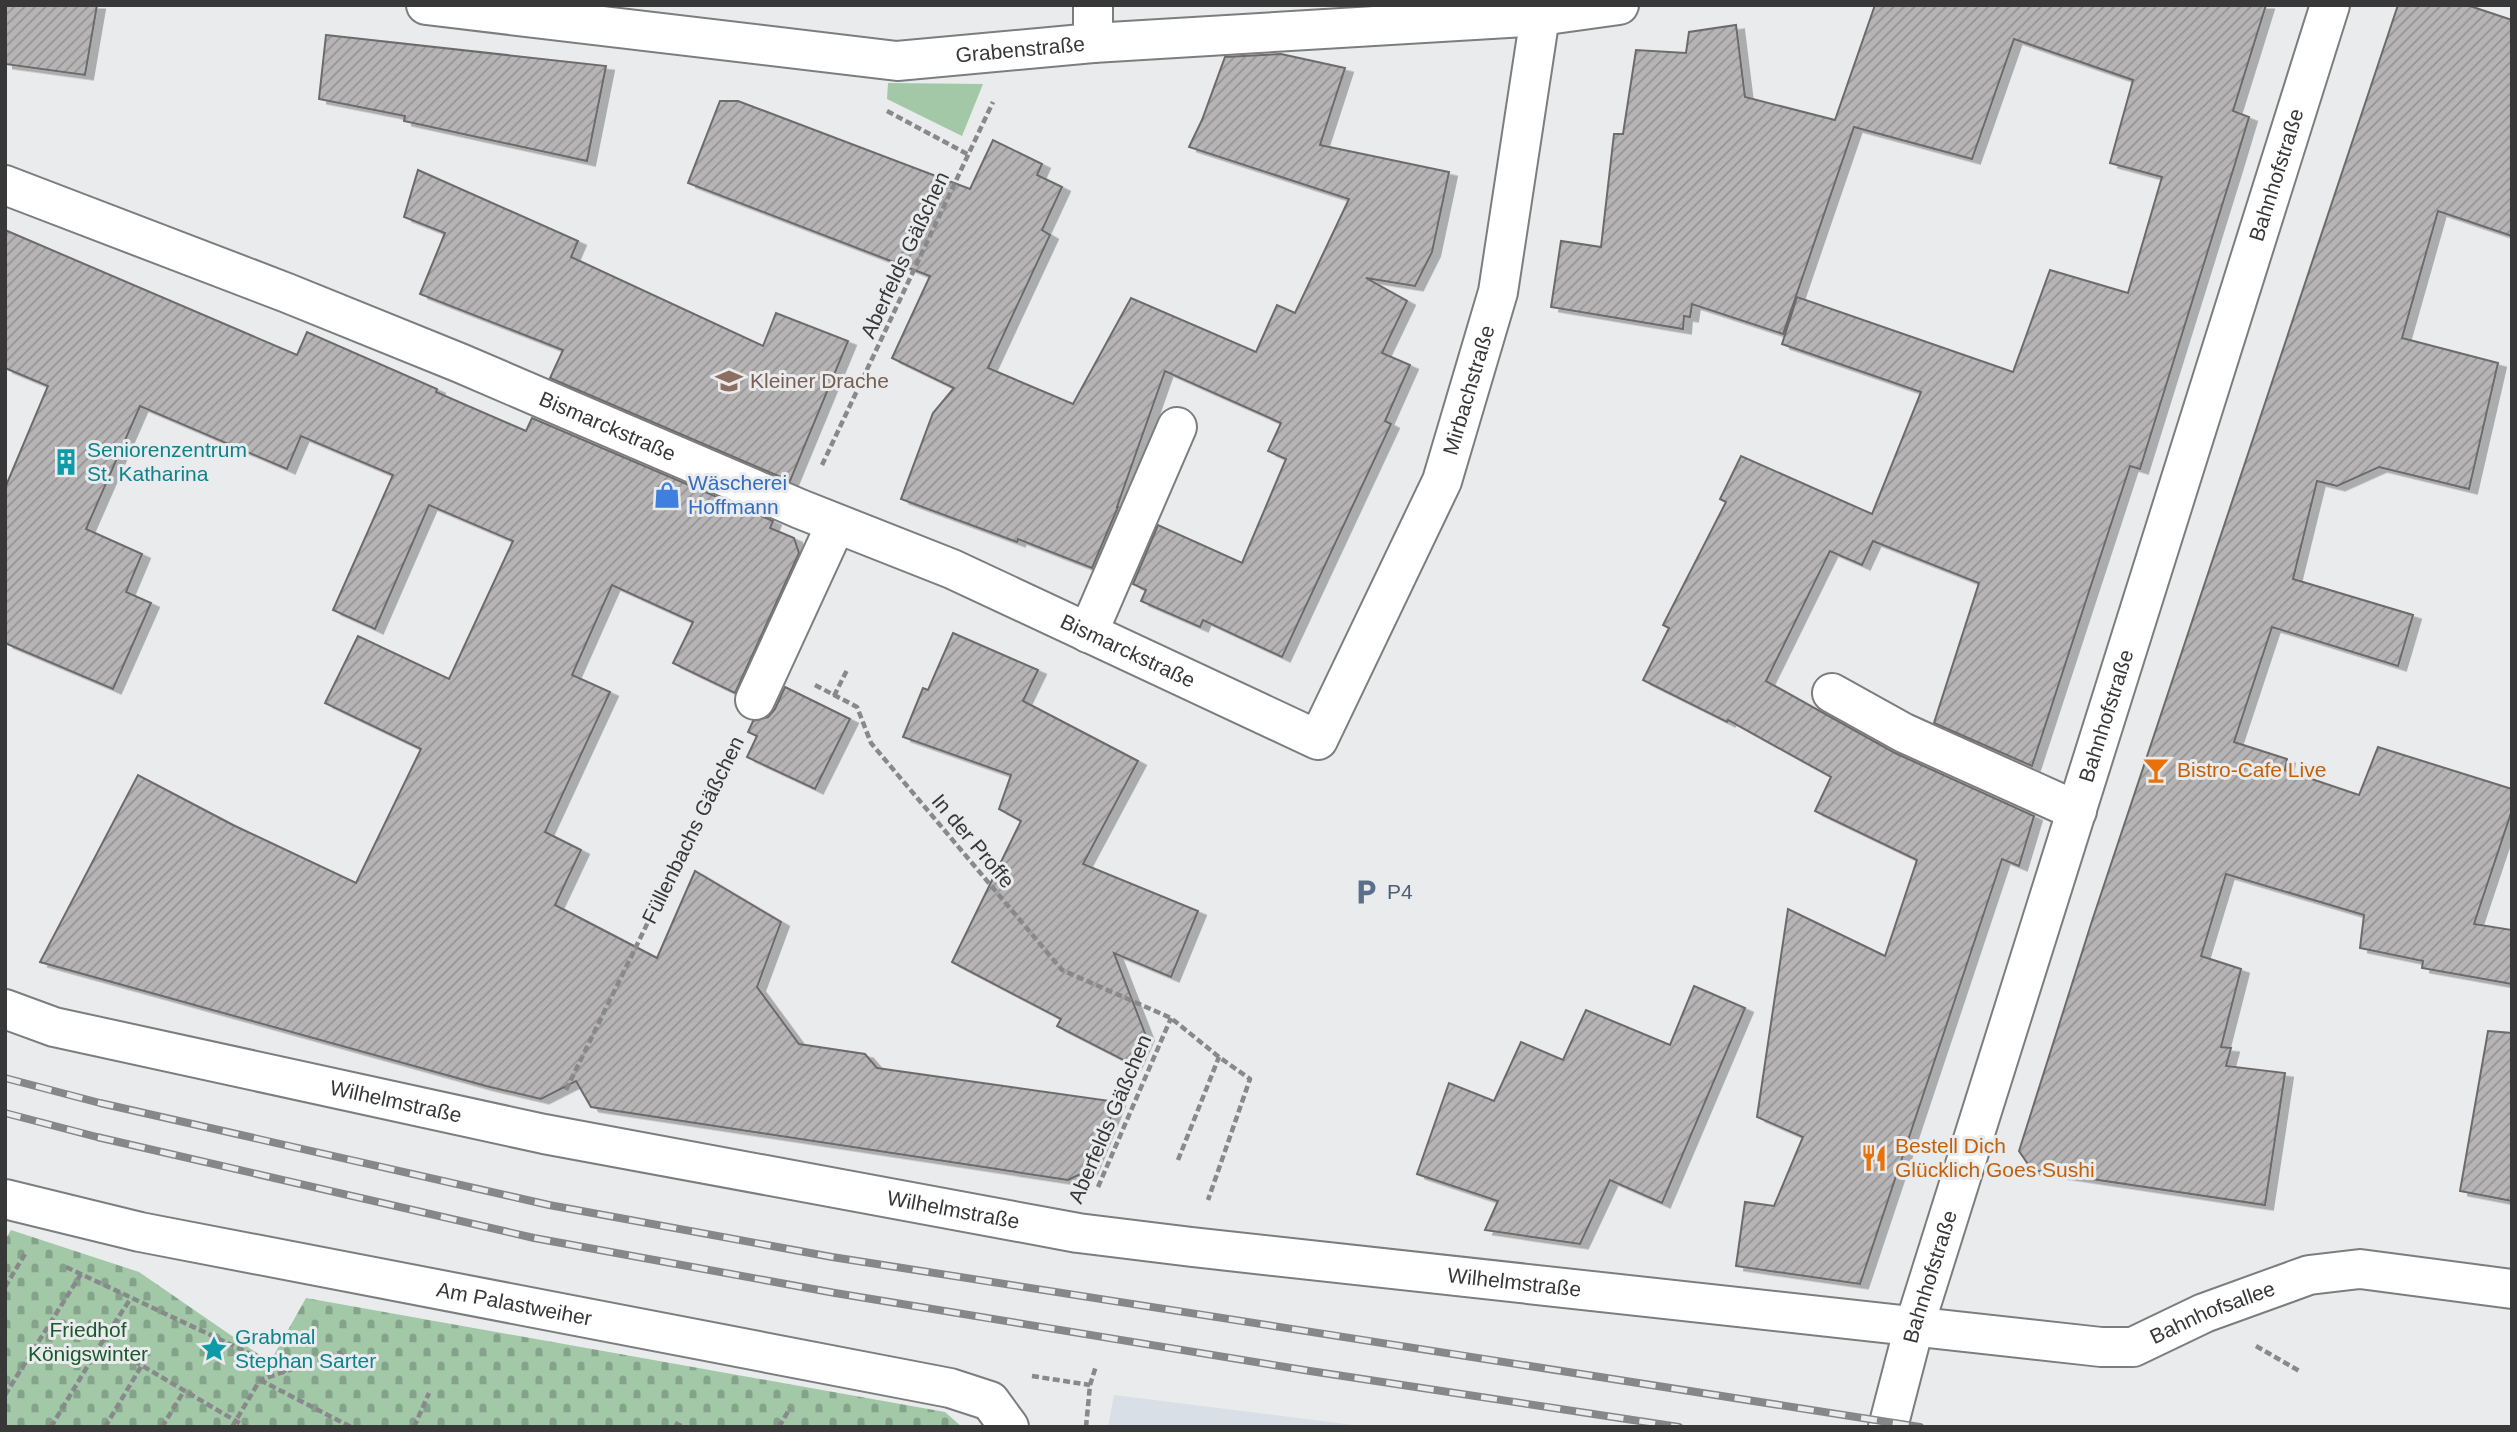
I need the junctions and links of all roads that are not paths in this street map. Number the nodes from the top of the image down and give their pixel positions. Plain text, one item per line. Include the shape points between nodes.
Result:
1 (426, 5) edge
2 (1093, 5) edge
3 (1619, 5) edge
4 (2330, 5) edge
5 (1540, 16) junction
6 (1093, 43) junction
7 (5, 185) edge
8 (1177, 427) dead end
9 (836, 524) junction
10 (1088, 633) junction
11 (1832, 693) dead end
12 (755, 700) road end
13 (1318, 740) joint
14 (2077, 811) junction
15 (5, 1009) edge
16 (5, 1199) edge
17 (2502, 1288) edge
18 (1911, 1340) junction
19 (1009, 1427) edge
20 (1888, 1427) edge

1 - 6 street, Grabenstraße via 897,61
2 - 6 street
3 - 5 street, Grabenstraße
4 - 14 street, Bahnhofstraße
5 - 6 street, Grabenstraße
5 - 13 street, Mirbachstraße via 1498,292 1445,468
7 - 9 street, Bismarckstraße via 460,363
8 - 10 street
9 - 10 street, Bismarckstraße via 952,569
9 - 12 street
10 - 13 street, Bismarckstraße
11 - 14 street via 1904,733
14 - 18 street, Bahnhofstraße
15 - 18 street, Wilhelmstraße via 54,1027 544,1135 1078,1233
16 - 19 street, Am Palastweiher via 140,1232 950,1388 989,1401
17 - 18 street, Bahnhofsallee via 2360,1269 2309,1275 2204,1313 2133,1347
18 - 20 street, Bahnhofstraße

